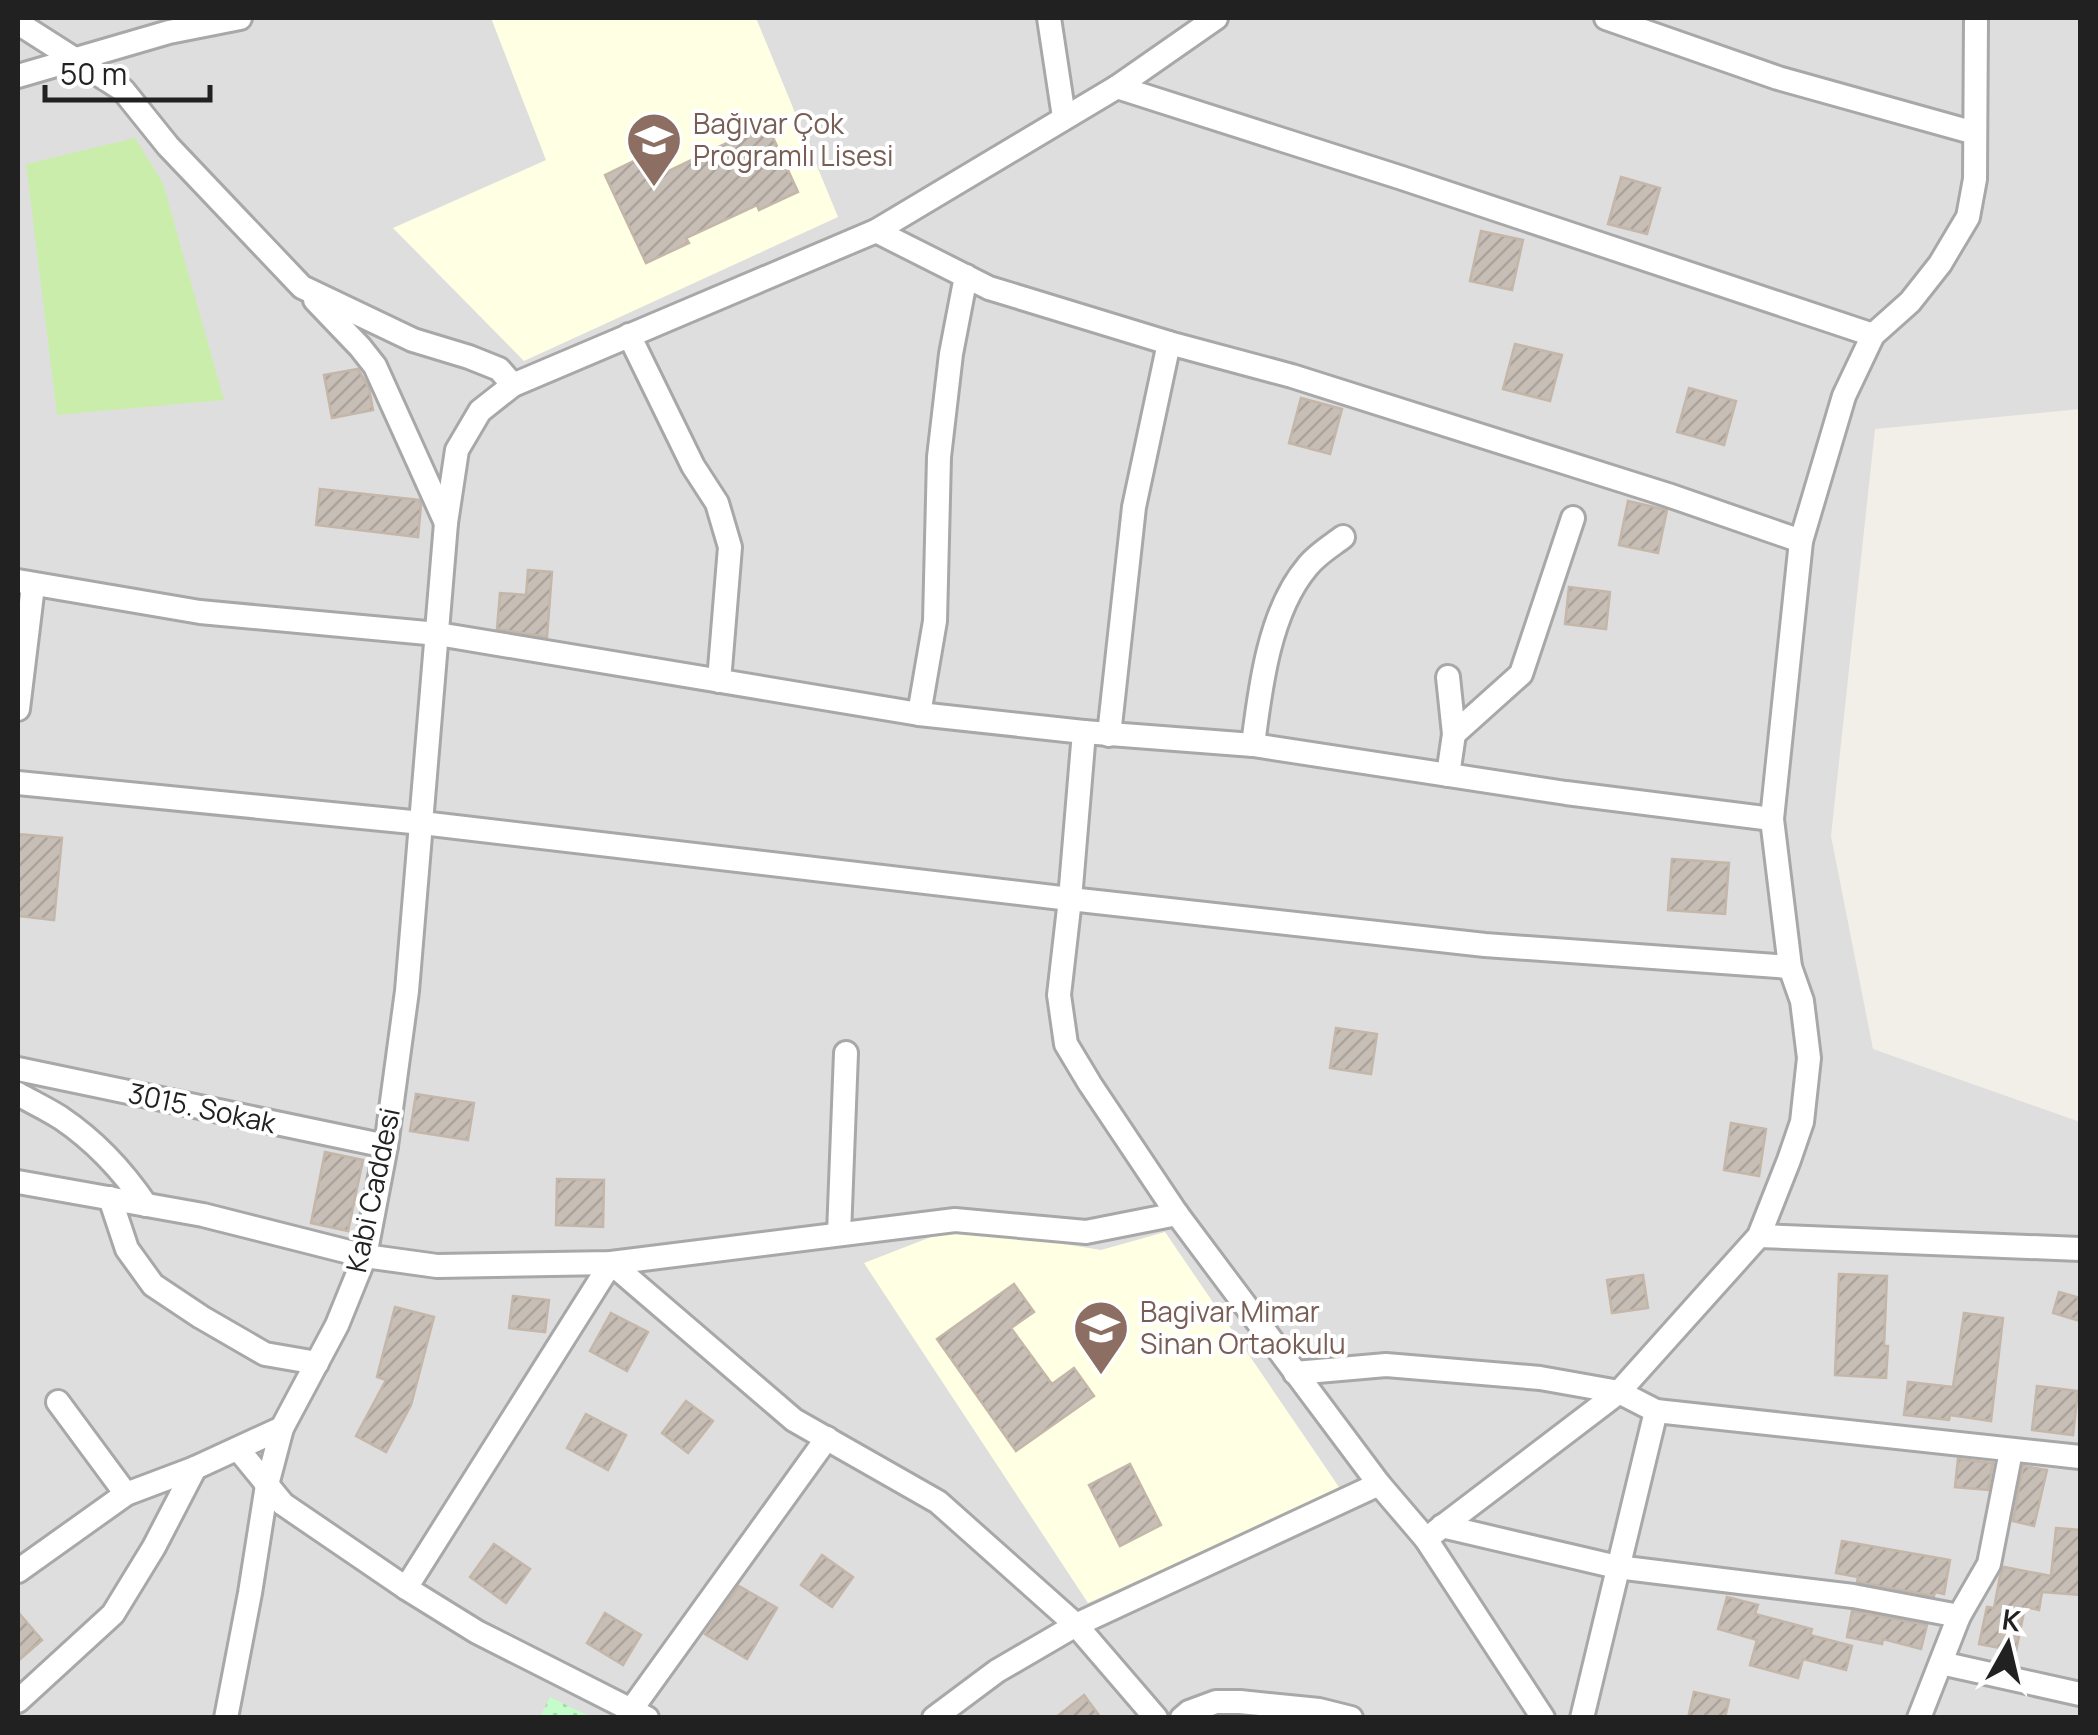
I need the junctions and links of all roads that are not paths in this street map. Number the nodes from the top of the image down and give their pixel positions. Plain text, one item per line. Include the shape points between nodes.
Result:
1 (48, 18) edge
2 (240, 18) edge
3 (1049, 18) edge
4 (1216, 18) edge
5 (1606, 18) edge
6 (1976, 18) edge
7 (20, 27) edge
8 (77, 60) junction
9 (18, 76) edge
10 (1117, 87) junction
11 (1064, 118) junction
12 (1975, 133) junction
13 (876, 231) junction
14 (966, 276) junction
15 (302, 286) junction
16 (1874, 335) junction
17 (629, 336) junction
18 (1168, 344) junction
19 (514, 385) junction
20 (1572, 518) dead end
21 (446, 523) junction
22 (1343, 538) dead end
23 (1802, 542) junction
24 (25, 584) edge
25 (438, 634) junction
26 (1448, 677) dead end
27 (718, 681) junction
28 (18, 710) edge
29 (919, 714) junction
30 (1084, 732) junction
31 (1454, 734) junction
32 (1108, 735) junction
33 (1253, 745) junction
34 (1448, 776) junction
35 (18, 784) edge
36 (1772, 819) junction
37 (422, 822) junction
38 (1070, 899) junction
39 (1790, 967) junction
40 (846, 1052) dead end
41 (18, 1069) edge
42 (18, 1094) edge
43 (386, 1146) junction
44 (18, 1182) edge
45 (110, 1198) junction
46 (146, 1205) junction
47 (1177, 1214) junction
48 (840, 1234) junction
49 (1759, 1236) junction
50 (2080, 1249) edge
51 (365, 1256) junction
52 (612, 1262) junction
53 (316, 1364) junction
54 (1295, 1373) junction
55 (1619, 1392) junction
56 (58, 1402) dead end
57 (1656, 1411) junction
58 (282, 1428) junction
59 (826, 1438) junction
60 (238, 1449) junction
61 (2011, 1451) junction
62 (2080, 1457) edge
63 (195, 1468) junction
64 (1379, 1484) junction
65 (266, 1485) junction
66 (126, 1494) junction
67 (1434, 1532) junction
68 (1617, 1567) junction
69 (18, 1571) edge
70 (406, 1588) junction
71 (1959, 1616) junction
72 (1076, 1625) junction
73 (1940, 1663) junction
74 (2080, 1694) edge
75 (18, 1701) edge
76 (640, 1714) edge
77 (226, 1718) edge
78 (934, 1718) edge
79 (1156, 1718) edge
80 (1182, 1718) edge
81 (1351, 1718) edge
82 (1543, 1718) edge
83 (1582, 1718) edge
84 (1919, 1718) edge

1 - 7 street
2 - 8 street
3 - 11 street
4 - 10 street, Kabi Caddesi
5 - 12 street via 1778,78
6 - 12 street
7 - 8 street
8 - 9 street
8 - 15 street via 123,90
10 - 11 street, Kabi Caddesi
10 - 16 street
11 - 13 street, Kabi Caddesi
12 - 16 street via 1968,217 1910,302
13 - 14 street
13 - 17 street, Kabi Caddesi
14 - 18 street
14 - 29 street via 939,457 935,620
15 - 19 street via 413,340 499,369
15 - 21 street via 375,366
16 - 23 street via 1844,396
17 - 19 street, Kabi Caddesi
17 - 27 street via 717,503 730,547
18 - 23 street via 1292,376
18 - 32 street via 1134,507
19 - 21 street, Kabi Caddesi via 480,411 457,450
20 - 31 street via 1521,674
21 - 25 street, Kabi Caddesi
22 - 33 street via 1306,568 1282,610 1262,678
23 - 36 street
24 - 25 street via 200,612
24 - 28 street
25 - 27 street
25 - 37 street, Kabi Caddesi
26 - 31 street
27 - 29 street
29 - 30 street
30 - 32 street
30 - 38 street
31 - 34 street
32 - 33 street
33 - 34 street
34 - 36 street
35 - 37 street
36 - 39 street
37 - 38 street
37 - 43 street, Kabi Caddesi
38 - 39 street via 1485,945
38 - 47 street via 1059,995 1066,1044
39 - 49 street via 1809,1058 1802,1122
40 - 48 street
41 - 43 street, 3015. Sokak
42 - 46 street via 98,1148
43 - 51 street, Kabi Caddesi
44 - 45 street
45 - 46 street
45 - 53 street via 126,1249 153,1285 265,1354
46 - 51 street
47 - 48 street via 1086,1232 954,1220
47 - 54 street
48 - 52 street
49 - 50 street
49 - 55 street
51 - 52 street via 436,1266
51 - 53 street, Kabi Caddesi
52 - 59 street via 794,1420
52 - 70 street
53 - 58 street, Kabi Caddesi
54 - 55 street via 1386,1365
54 - 64 street
55 - 57 street
55 - 67 street
56 - 66 street
57 - 61 street
57 - 68 street
58 - 60 street
58 - 65 street, Kabi Caddesi
59 - 72 street via 938,1502
59 - 76 street
60 - 63 street
60 - 65 street
61 - 62 street
61 - 71 street via 1989,1564
63 - 66 street
63 - 75 street via 113,1614
64 - 67 street
64 - 72 street
65 - 70 street via 283,1504
65 - 77 street, Kabi Caddesi
66 - 69 street
67 - 68 street
67 - 82 street
68 - 71 street
68 - 83 street
70 - 76 street via 477,1632
71 - 73 street
72 - 78 street
72 - 79 street
73 - 74 street
73 - 84 street
80 - 81 street via 1216,1702

